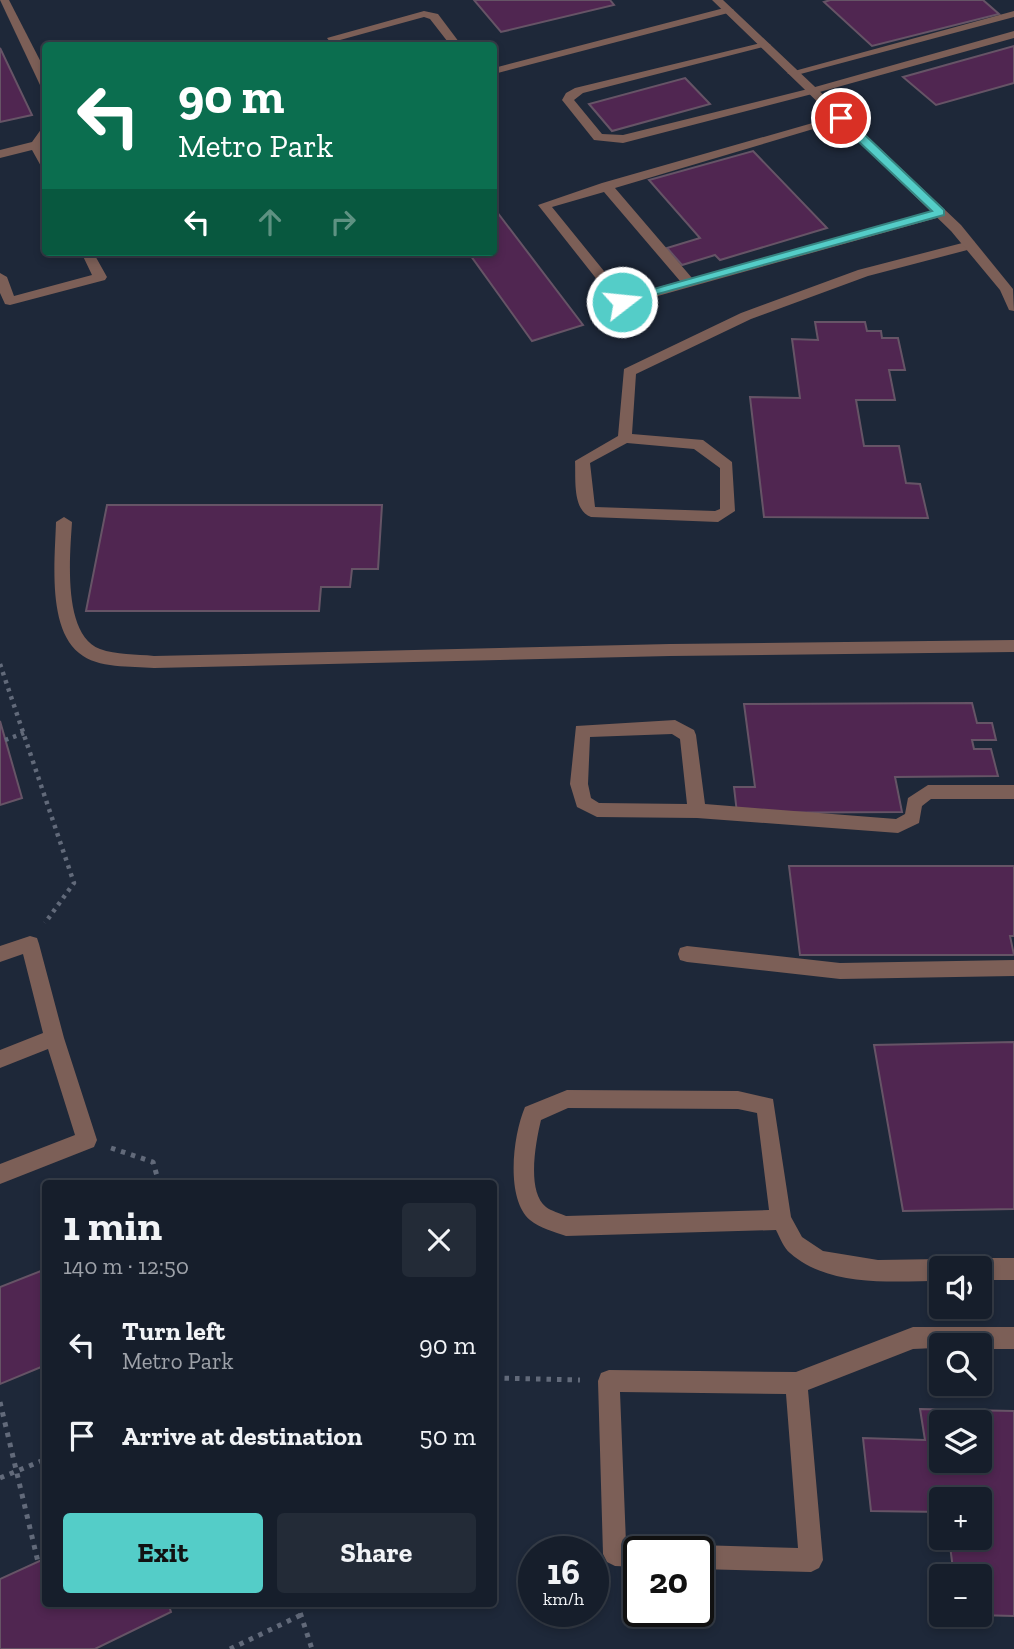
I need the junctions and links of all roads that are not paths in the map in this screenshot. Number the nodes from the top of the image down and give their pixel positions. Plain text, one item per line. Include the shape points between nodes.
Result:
1 (4, 0) edge
2 (717, 0) edge
3 (728, 10) junction
4 (1014, 14) edge
5 (1014, 34) edge
6 (336, 42) edge
7 (454, 42) edge
8 (765, 46) junction
9 (497, 70) edge
10 (793, 73) junction
11 (42, 77) edge
12 (812, 91) junction
13 (841, 118) junction
14 (42, 137) edge
15 (36, 145) junction
16 (0, 154) edge
17 (42, 157) edge
18 (606, 186) junction
19 (940, 213) junction
20 (970, 245) junction
21 (89, 256) edge
22 (0, 277) edge
23 (689, 283) junction
24 (1014, 307) edge
25 (625, 438) junction
26 (64, 522) dead end
27 (1014, 646) edge
28 (1014, 792) edge
29 (697, 811) junction
30 (0, 954) edge
31 (687, 954) dead end
32 (1014, 968) edge
33 (54, 1038) junction
34 (0, 1059) edge
35 (0, 1174) edge
36 (781, 1220) junction
37 (992, 1269) edge
38 (1014, 1269) edge
39 (929, 1270) edge
40 (1014, 1338) edge
41 (796, 1384) junction
42 (623, 1554) edge
43 (714, 1557) edge

1 - 11 street
2 - 3 street
3 - 8 street
3 - 9 street
4 - 10 street
5 - 12 street
6 - 7 street via 333,38 425,14 434,16
8 - 10 street
8 - 12 street via 579,90 568,100 598,137 608,140
10 - 12 street
12 - 13 street
13 - 18 street
13 - 19 street
14 - 15 street
15 - 16 street
15 - 17 street
18 - 23 street
18 - 23 street via 544,205 622,302
19 - 20 street
19 - 23 street
20 - 24 street via 1006,289
20 - 25 street via 863,273 746,316 629,372
21 - 22 street via 100,277 10,301
25 - 25 street via 582,461 586,505 591,512 718,517 727,511 727,466 712,452 698,444
26 - 27 street via 62,585 71,630 85,649 111,657 154,662
28 - 29 street via 928,792 914,803 913,818 898,826
29 - 29 street via 597,810 583,802 579,784 582,731 675,727 688,735
30 - 33 street via 30,944
31 - 32 street via 840,971
33 - 34 street
33 - 35 street via 87,1140
36 - 36 street via 766,1106 738,1100 566,1098 532,1114 523,1152 528,1196 536,1212 566,1226
36 - 39 street via 795,1244 820,1261 878,1270
37 - 38 street
40 - 41 street via 913,1338
41 - 42 street via 609,1381 615,1554
41 - 43 street via 811,1560

